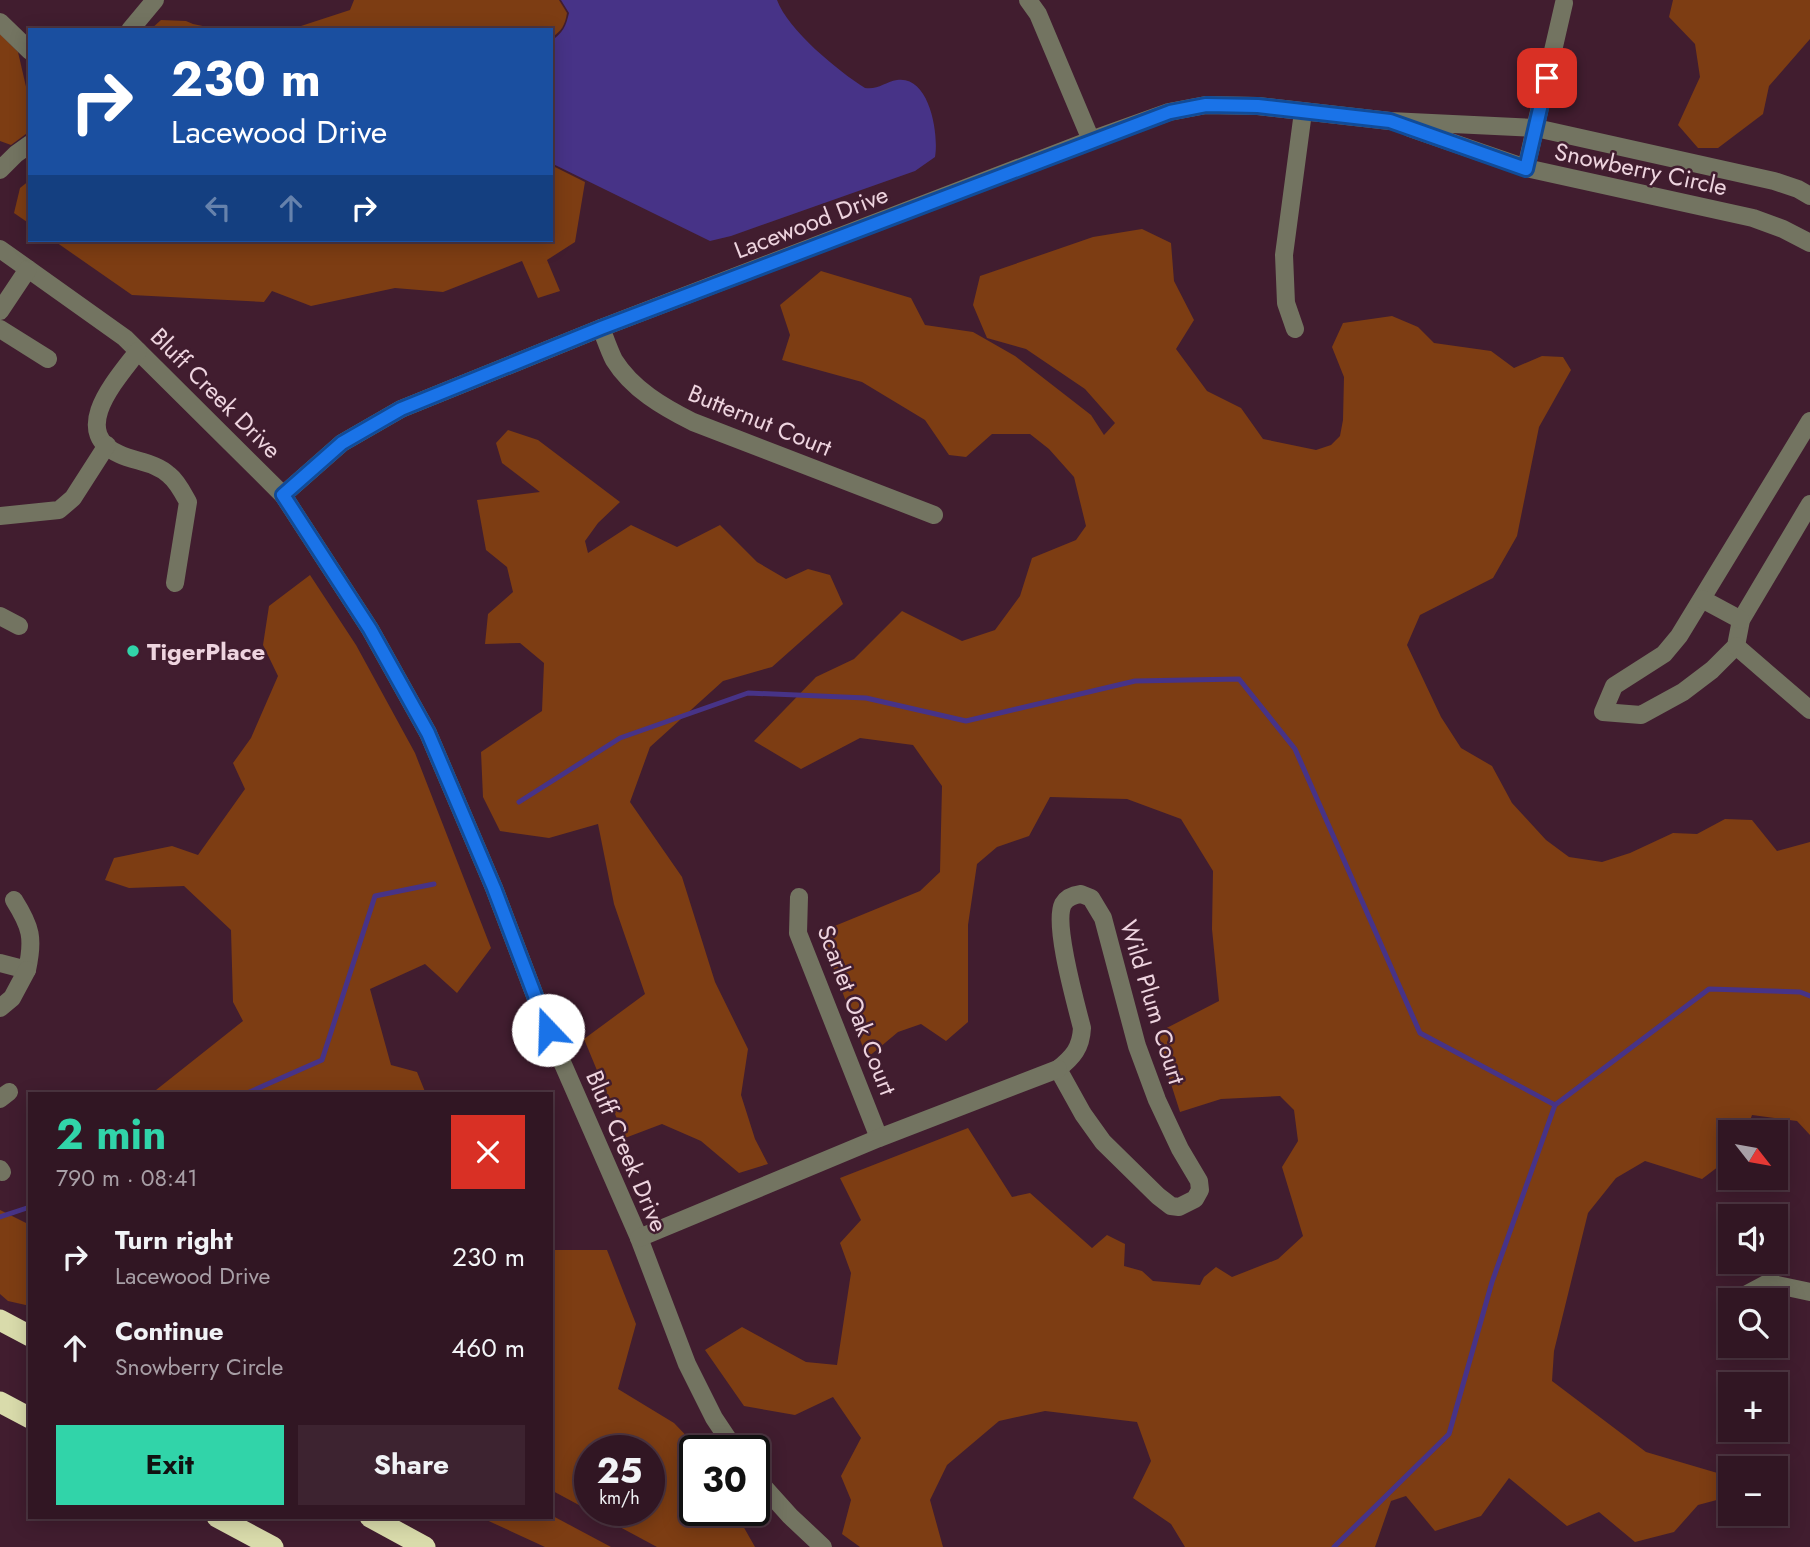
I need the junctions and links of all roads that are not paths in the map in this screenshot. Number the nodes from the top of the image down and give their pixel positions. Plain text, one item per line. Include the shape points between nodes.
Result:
1 (155, 0) edge
2 (1028, 0) edge
3 (1564, 3) dead end
4 (0, 22) edge
5 (132, 28) edge
6 (28, 49) edge
7 (1303, 112) junction
8 (1390, 121) junction
9 (1536, 128) junction
10 (1091, 140) junction
11 (28, 145) edge
12 (1526, 169) junction
13 (0, 170) edge
14 (1810, 196) edge
15 (1810, 243) edge
16 (0, 249) edge
17 (28, 269) junction
18 (0, 311) edge
19 (601, 328) junction
20 (0, 329) edge
21 (1295, 329) dead end
22 (138, 351) junction
23 (48, 359) dead end
24 (1810, 421) edge
25 (107, 445) junction
26 (283, 495) junction
27 (1810, 504) edge
28 (934, 515) dead end
29 (0, 516) edge
30 (175, 583) dead end
31 (1702, 599) junction
32 (0, 616) edge
33 (1741, 620) junction
34 (19, 626) dead end
35 (1736, 646) junction
36 (1810, 710) edge
37 (799, 897) dead end
38 (14, 900) dead end
39 (0, 963) edge
40 (27, 970) junction
41 (0, 1008) edge
42 (1058, 1069) junction
43 (879, 1138) junction
44 (639, 1238) junction
45 (1759, 1288) edge
46 (1810, 1292) edge
47 (0, 1320) edge
48 (28, 1335) edge
49 (0, 1402) edge
50 (28, 1417) edge
51 (725, 1435) edge
52 (770, 1494) edge
53 (221, 1519) edge
54 (374, 1519) edge
55 (273, 1547) edge
56 (425, 1547) edge
57 (823, 1547) edge

1 - 5 street
2 - 10 street
3 - 9 street
4 - 6 street
7 - 8 street, Lacewood Drive
7 - 10 street, Lacewood Drive via 1206,105 1170,112
7 - 21 street via 1284,255 1286,303
8 - 9 street, Snowberry Circle
8 - 12 street, Snowberry Circle
9 - 12 street
9 - 14 street, Snowberry Circle via 1774,181
10 - 19 street, Lacewood Drive
11 - 13 street
12 - 15 street, Snowberry Circle via 1753,218
16 - 17 street, Bluff Creek Drive
17 - 18 street
17 - 22 street, Bluff Creek Drive
19 - 26 street, Lacewood Drive via 401,409 342,443
19 - 28 street, Butternut Court via 614,360 659,405
20 - 23 street
22 - 25 street via 102,401 96,425 100,440
22 - 26 street, Bluff Creek Drive
24 - 31 street
25 - 29 street via 72,498 58,509
25 - 30 street via 170,475 188,502
26 - 44 street, Bluff Creek Drive via 370,629 428,733 548,1030
27 - 33 street
31 - 33 street
31 - 35 street via 1664,654 1614,686 1603,712 1641,715 1683,692
32 - 34 street
33 - 35 street
35 - 36 street
37 - 43 street, Scarlet Oak Court via 798,933
38 - 40 street via 31,935
39 - 40 street
40 - 41 street via 12,998
42 - 42 street, Wild Plum Court via 1103,1142 1158,1196 1179,1207 1195,1199 1199,1181 1157,1100 1137,1046 1103,918 1091,898 1081,894 1071,895 1060,915 1082,1039 1075,1056
42 - 43 street, Wild Plum Court
43 - 44 street, Wild Plum Court
44 - 51 street, Bluff Creek Drive via 687,1364
45 - 46 street via 1768,1283
47 - 48 highway
49 - 50 highway
52 - 57 street
53 - 55 highway
54 - 56 highway

